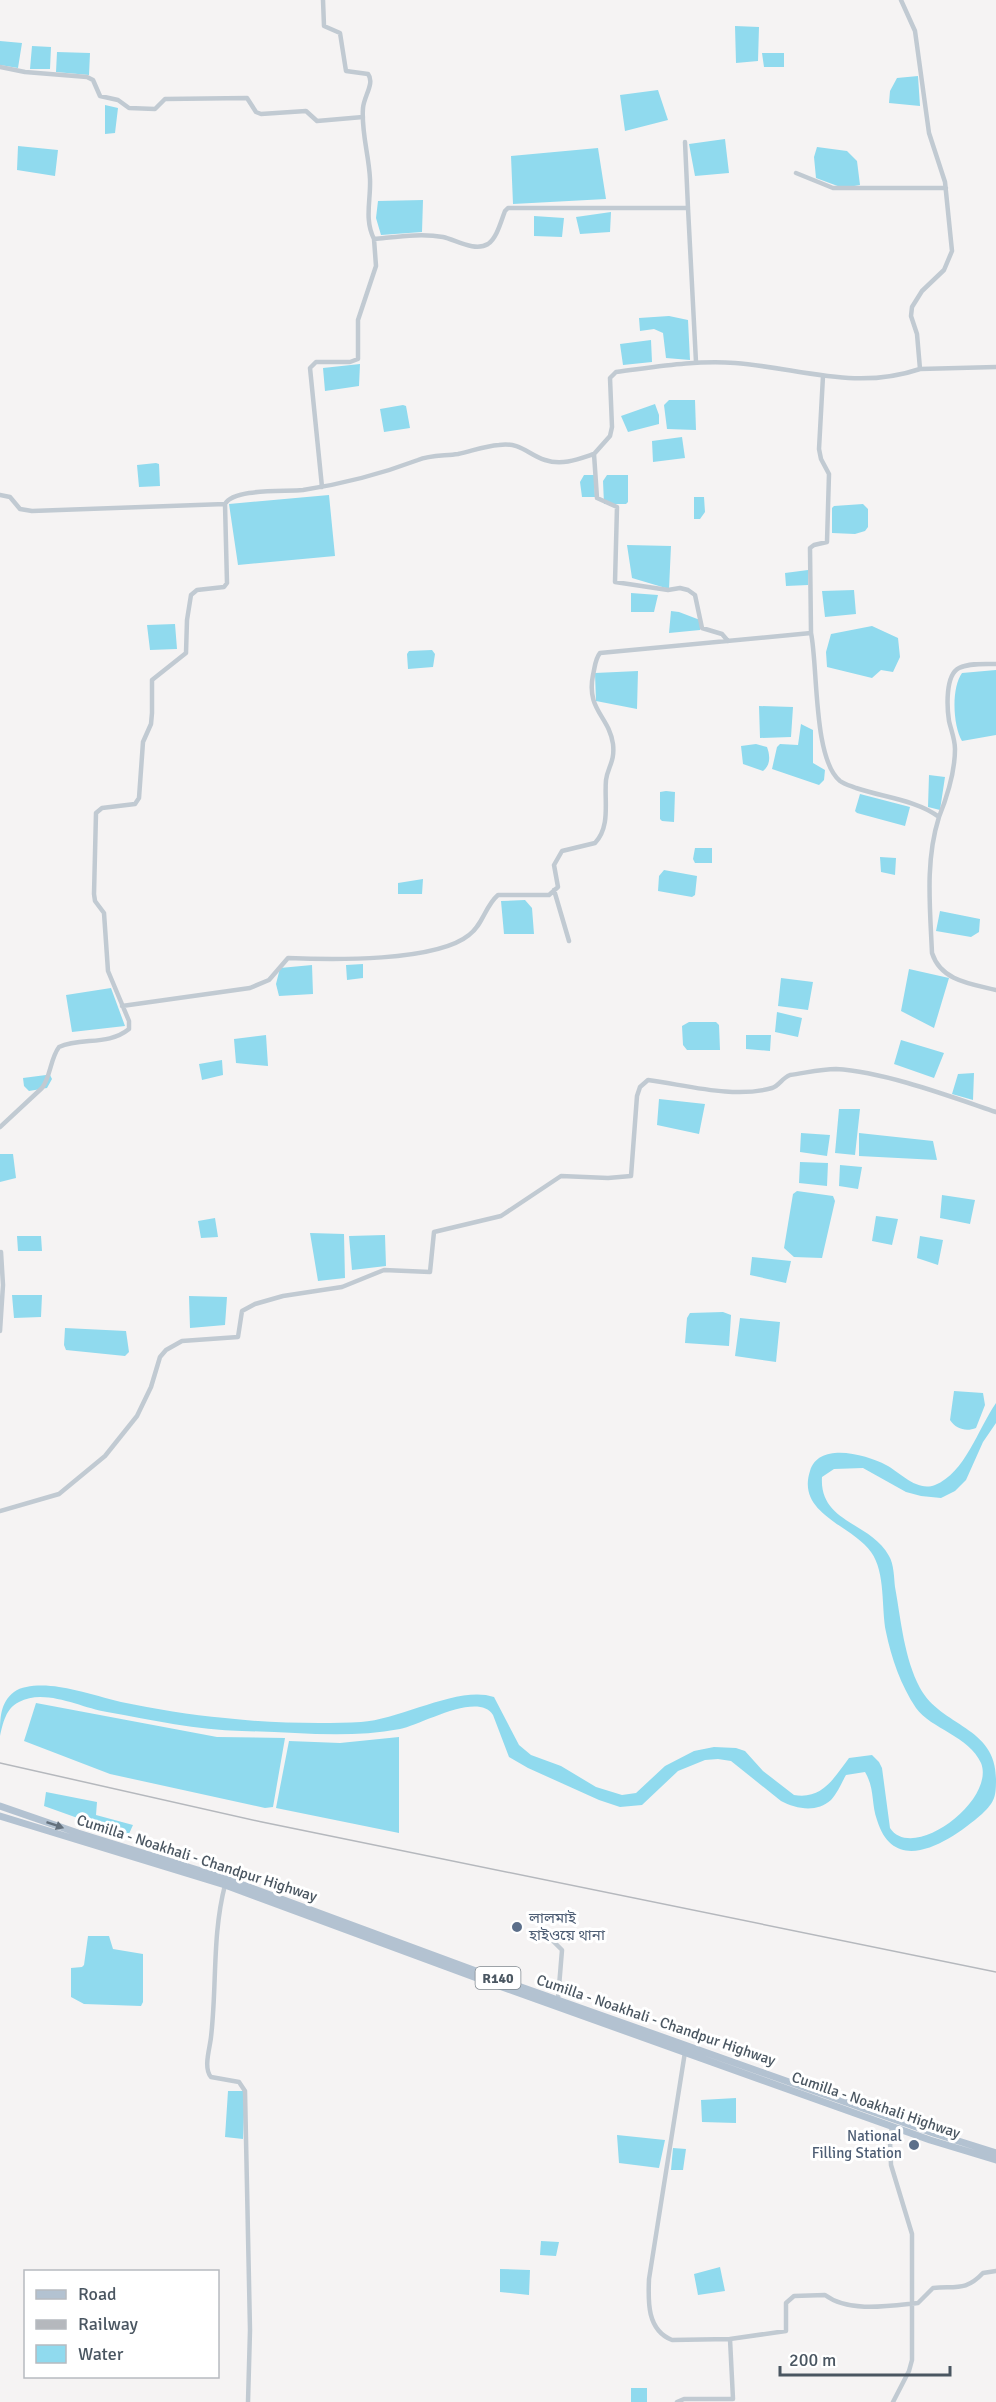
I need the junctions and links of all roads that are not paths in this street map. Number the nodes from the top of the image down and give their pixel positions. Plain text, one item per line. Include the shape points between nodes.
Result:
1 (323, 0) edge
2 (902, 0) edge
3 (0, 68) edge
4 (363, 117) junction
5 (686, 142) dead end
6 (796, 173) dead end
7 (946, 188) junction
8 (688, 208) junction
9 (374, 239) junction
10 (696, 362) junction
11 (996, 367) edge
12 (920, 369) junction
13 (823, 376) junction
14 (594, 454) junction
15 (322, 487) junction
16 (0, 495) edge
17 (225, 504) junction
18 (811, 633) junction
19 (728, 642) junction
20 (996, 664) edge
21 (939, 817) junction
22 (555, 890) junction
23 (569, 941) dead end
24 (996, 990) edge
25 (122, 1006) junction
26 (996, 1112) edge
27 (0, 1127) edge
28 (1, 1252) edge
29 (0, 1331) edge
30 (0, 1511) edge
31 (0, 1806) edge
32 (0, 1816) edge
33 (225, 1885) junction
34 (295, 1907) junction
35 (531, 1931) dead end
36 (558, 1999) junction
37 (685, 2052) junction
38 (892, 2126) junction
39 (996, 2153) edge
40 (996, 2160) edge
41 (996, 2271) edge
42 (911, 2304) junction
43 (730, 2338) junction
44 (248, 2402) edge
45 (677, 2402) edge
46 (893, 2402) edge

1 - 4 street via 324,26 340,33 346,71 371,77
2 - 7 street via 915,31 929,133
3 - 4 street via 87,77 93,80 100,96 118,100 128,108 155,109 165,99 247,98 261,114 306,111 317,121
4 - 9 street via 370,179 369,230
5 - 8 street
6 - 7 street via 833,188
7 - 12 street via 952,251 944,270 922,291 911,311
8 - 9 street via 508,208 493,239 484,245 468,245 443,237
8 - 10 street
9 - 15 street via 376,266 358,320 358,359 316,362 310,368
10 - 13 street via 734,363
10 - 14 street via 616,372 610,378 610,436
11 - 12 street
12 - 13 street via 863,380
13 - 18 street via 819,449 829,474 827,533 826,543 810,548
14 - 15 street via 555,462 523,447 499,445 418,459 398,468
14 - 19 street via 597,498 617,507 615,582 688,590 695,595 702,628 722,634
15 - 17 street via 240,494
16 - 17 street via 10,497 20,509 32,511
17 - 25 street via 227,584 190,595 186,653 151,684 151,724 143,742 139,798 135,804 102,808 96,813 94,894 104,913 108,971
18 - 19 street
18 - 21 street via 819,727 834,775 854,787 926,809
19 - 22 street via 623,650 597,656 591,695 610,735 613,754 606,778 603,829 595,843 567,848 559,854 554,865 558,887
20 - 21 street via 973,664 952,676 947,694 955,750
21 - 24 street via 932,837 929,872 934,960 949,976
22 - 23 street
22 - 25 street via 549,895 498,895 478,928 461,941 444,947 339,960 288,958 269,980 250,988
25 - 27 street via 129,1021 128,1031 111,1039 59,1047 42,1088
26 - 30 street via 877,1076 835,1069 790,1075 774,1088 758,1090 722,1092 648,1080 637,1096 632,1176 561,1176 501,1216 434,1232 430,1272 384,1270 342,1287 255,1304 242,1311 238,1337 173,1344 160,1357 137,1416 105,1456 58,1494
28 - 29 street
31 -> 34 main road, Cumilla - Noakhali - Chandpur Highway / R140 via 227,1879
32 - 33 main road, Cumilla - Noakhali Highway / R140
33 - 34 main road, Cumilla - Noakhali Highway / R140
33 - 44 street via 218,1919 207,2069 211,2076 239,2082 246,2091
34 - 36 main road, Cumilla - Noakhali - Chandpur Highway / R140
34 - 37 main road, Cumilla - Noakhali Highway / R140
35 - 36 street via 552,1940 562,1950
36 - 39 main road, Cumilla - Noakhali - Chandpur Highway / R140
37 - 38 main road, Cumilla - Noakhali Highway / R140
37 - 43 street via 649,2279 649,2312 658,2329 672,2340
38 - 40 main road, Cumilla - Noakhali Highway / R140
38 - 42 street via 891,2165 912,2234
41 - 42 street via 983,2273 969,2285 931,2288 921,2303
42 - 43 street via 857,2306 834,2302 825,2295 794,2296 786,2303 786,2331
42 - 46 street via 912,2360
43 - 45 street via 733,2399

